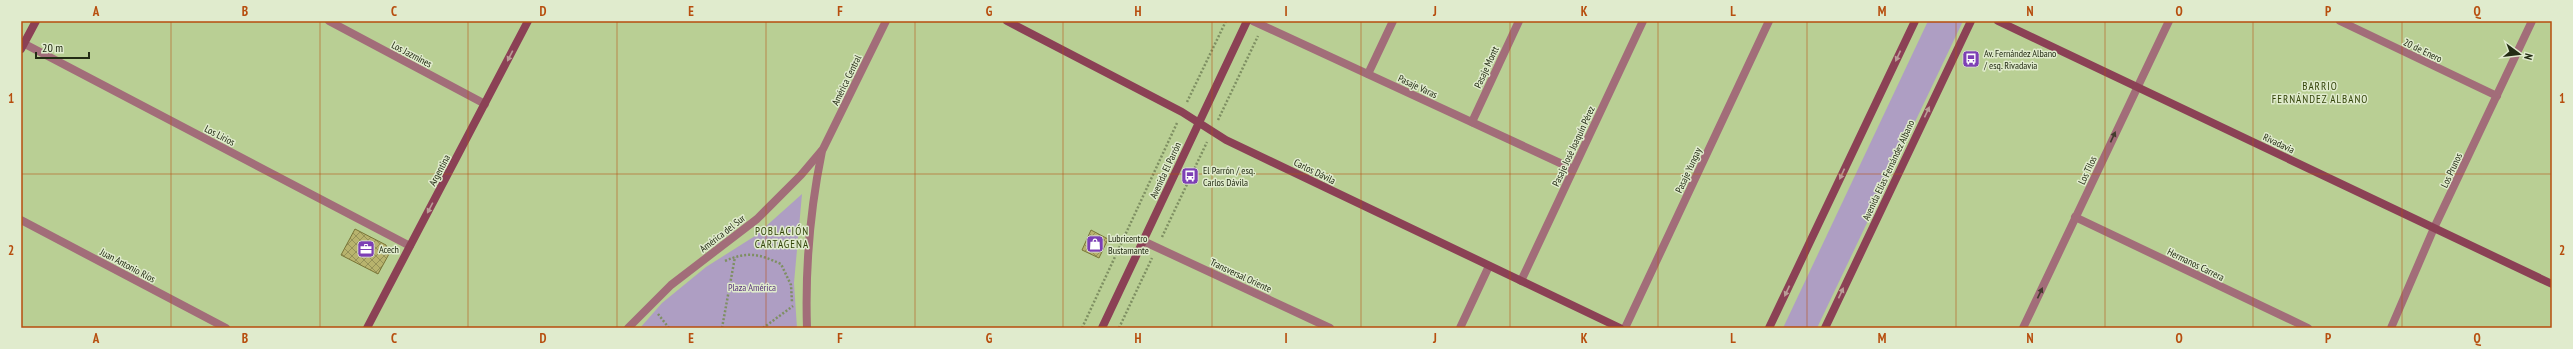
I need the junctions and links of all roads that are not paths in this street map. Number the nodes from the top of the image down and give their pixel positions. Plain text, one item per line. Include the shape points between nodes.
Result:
1 (36, 21) edge
2 (329, 21) edge
3 (528, 21) edge
4 (886, 21) edge
5 (1007, 21) edge
6 (1247, 21) edge
7 (1254, 21) edge
8 (1393, 21) edge
9 (1519, 21) edge
10 (1644, 21) edge
11 (1769, 21) edge
12 (1915, 21) edge
13 (1971, 21) edge
14 (1998, 21) edge
15 (2169, 21) edge
16 (2340, 21) edge
17 (2532, 21) edge
18 (22, 45) edge
19 (1368, 74) junction
20 (2138, 87) junction
21 (2497, 96) junction
22 (485, 104) junction
23 (1472, 122) junction
24 (1198, 123) junction
25 (823, 149) junction
26 (1574, 169) junction
27 (2075, 217) junction
28 (21, 220) edge
29 (2434, 228) junction
30 (1143, 240) junction
31 (410, 246) junction
32 (1490, 266) junction
33 (1521, 281) junction
34 (2552, 284) edge
35 (226, 328) edge
36 (367, 328) edge
37 (628, 328) edge
38 (807, 328) edge
39 (1102, 328) edge
40 (1330, 328) edge
41 (1460, 328) edge
42 (1620, 328) edge
43 (1625, 328) edge
44 (1769, 328) edge
45 (1824, 328) edge
46 (2023, 328) edge
47 (2308, 328) edge
48 (2391, 328) edge

1 - 18 street
2 - 22 street, Los Jazmines
3 -> 22 street, Argentina
4 - 25 street, América Central
5 - 24 street, Carlos Dávila via 1182,112
6 - 24 street, Avenida El Parrón
7 - 19 street, Pasaje Varas
8 - 19 street
9 - 23 street, Pasaje Montt
10 - 26 street, Pasaje José Joaquín Pérez
11 - 43 street, Pasaje Yungay
12 -> 44 street
45 -> 13 street, Avenida Elías Fernández Albano
14 - 20 street, Rivadavia
15 - 20 street, Los Tilos
16 - 21 street, 20 de Enero
17 - 21 street, Los Prunos
18 - 31 street, Los Lirios
19 - 23 street, Pasaje Varas
27 -> 20 street, Los Tilos
20 - 29 street, Rivadavia
21 - 29 street, Los Prunos
22 -> 31 street, Argentina
23 - 26 street, Pasaje Varas
24 - 30 street, Avenida El Parrón
24 - 32 street, Carlos Dávila
25 - 37 street, América del Sur via 777,200 736,236 671,285
25 - 38 street via 807,255
26 - 33 street, Pasaje José Joaquín Pérez
46 -> 27 street, Los Tilos
27 - 47 street, Hermanos Carrera
28 - 35 street, Juan Antonio Ríos
29 - 34 street, Rivadavia
29 - 48 street, Los Prunos
30 - 39 street, Avenida El Parrón
30 - 40 street, Transversal Oriente
31 - 36 street, Argentina
32 - 33 street, Carlos Dávila
32 - 41 street
33 - 42 street, Carlos Dávila

